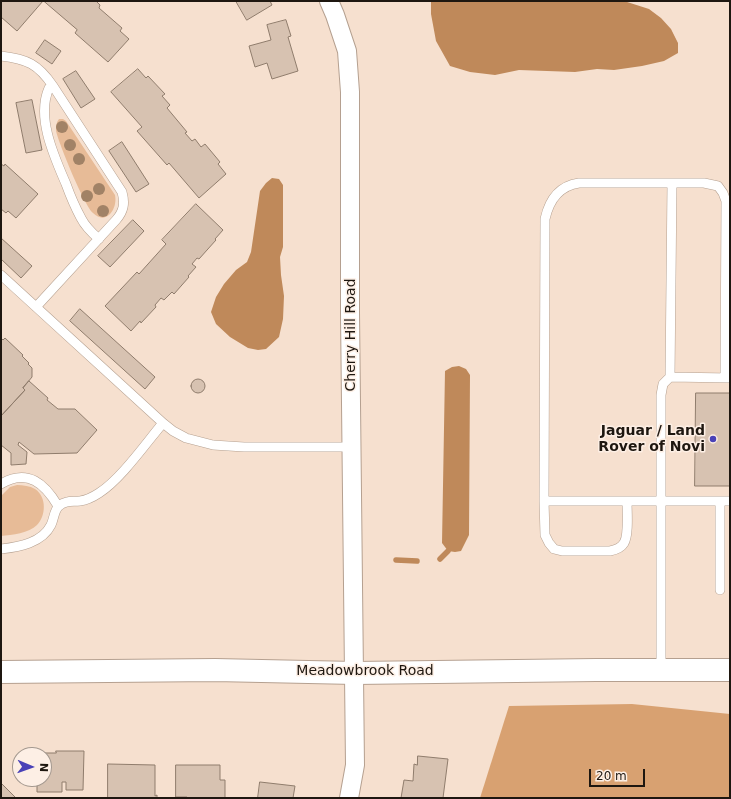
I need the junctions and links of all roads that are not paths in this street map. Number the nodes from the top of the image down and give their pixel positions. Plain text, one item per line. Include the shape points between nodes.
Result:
1 (329, 1) edge
2 (1, 56) edge
3 (52, 86) junction
4 (672, 183) junction
5 (99, 239) junction
6 (1, 275) edge
7 (36, 308) junction
8 (670, 377) junction
9 (728, 378) edge
10 (163, 423) junction
11 (352, 447) junction
12 (1, 484) edge
13 (544, 501) junction
14 (627, 501) junction
15 (662, 501) junction
16 (720, 501) junction
17 (730, 501) edge
18 (58, 506) junction
19 (1, 549) edge
20 (720, 590) dead end
21 (661, 670) junction
22 (730, 670) edge
23 (1, 672) edge
24 (355, 673) junction
25 (349, 798) edge

1 - 11 street, Cherry Hill Road via 347,51 349,68
2 - 3 lane via 19,58 30,63 41,71
3 - 5 lane via 49,88 45,106 49,142 81,218
3 - 5 lane via 122,192 124,206 121,214
4 - 8 lane
4 - 9 lane via 712,184 718,186 726,201
4 - 13 lane via 571,184 558,193 548,208 545,219
5 - 7 lane
6 - 7 lane
7 - 10 lane
8 - 9 lane
8 - 15 lane via 663,384 662,395
10 - 11 lane via 186,438 213,445
10 - 18 lane via 106,488 94,496
11 - 24 street, Cherry Hill Road
12 - 18 lane via 8,479 19,477 33,480 44,486
13 - 14 lane
13 - 14 lane via 545,535 554,549 610,551 624,544
14 - 15 lane
15 - 16 lane
15 - 21 lane
16 - 17 lane
16 - 20 lane
18 - 19 lane via 43,536 18,547
21 - 22 street, Meadowbrook Road
21 - 24 street, Meadowbrook Road
23 - 24 street, Meadowbrook Road via 214,670
24 - 25 street, Cherry Hill Road via 355,765

